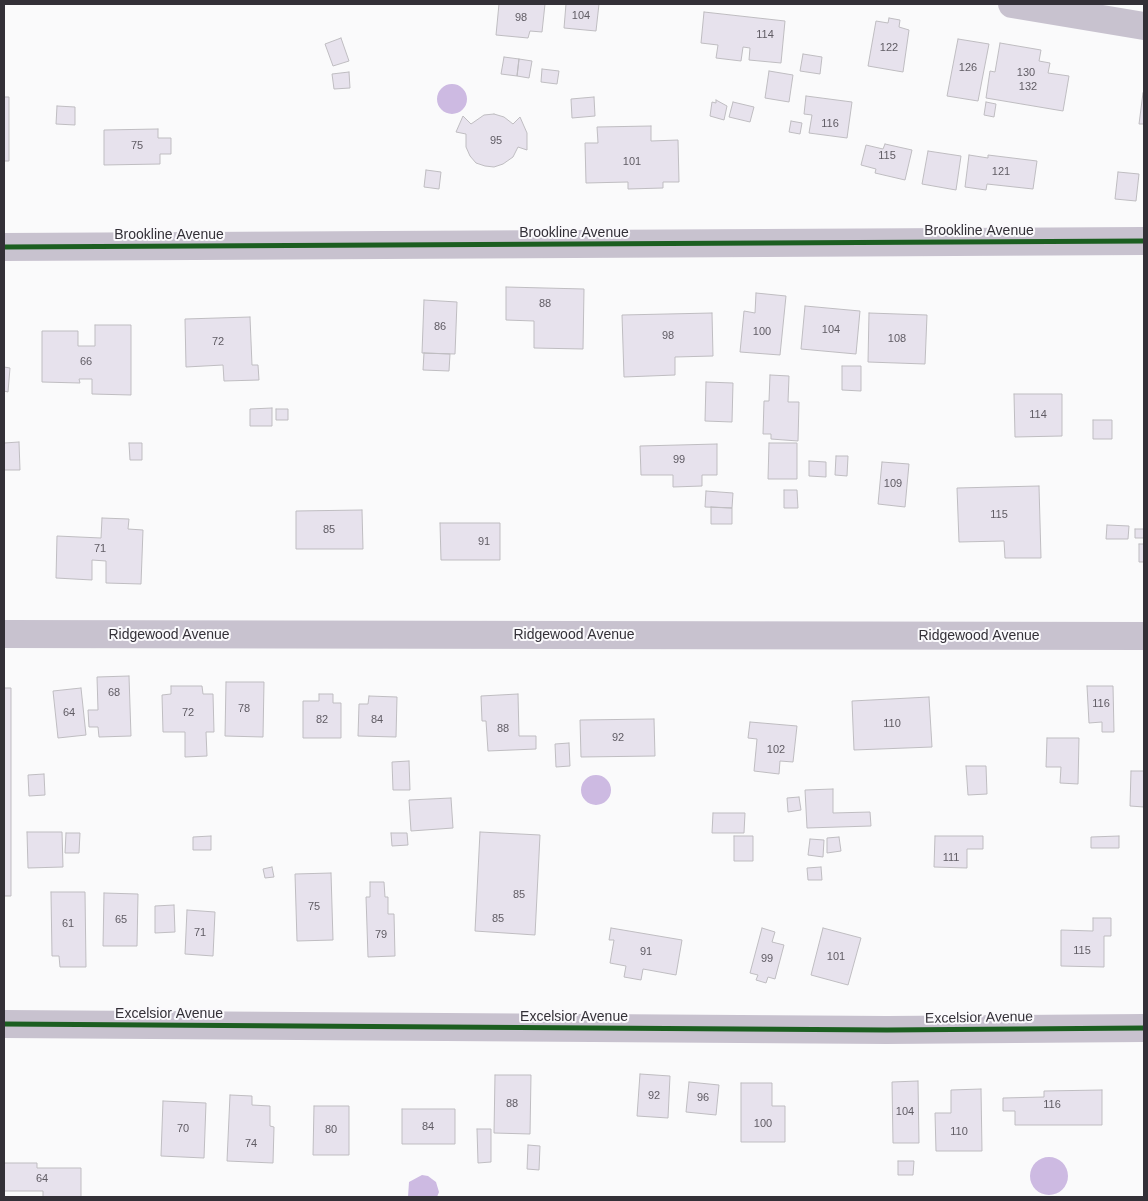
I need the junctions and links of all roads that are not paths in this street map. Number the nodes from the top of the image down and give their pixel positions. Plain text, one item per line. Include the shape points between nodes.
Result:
1 (1012, 4) edge
2 (1144, 26) edge
3 (1144, 241) edge
4 (4, 247) edge
5 (4, 634) edge
6 (1144, 636) edge
7 (4, 1024) edge
8 (1144, 1028) edge

1 - 2 street
3 - 4 street, Brookline Avenue
5 - 6 street, Ridgewood Avenue
7 - 8 street, Excelsior Avenue via 877,1030

